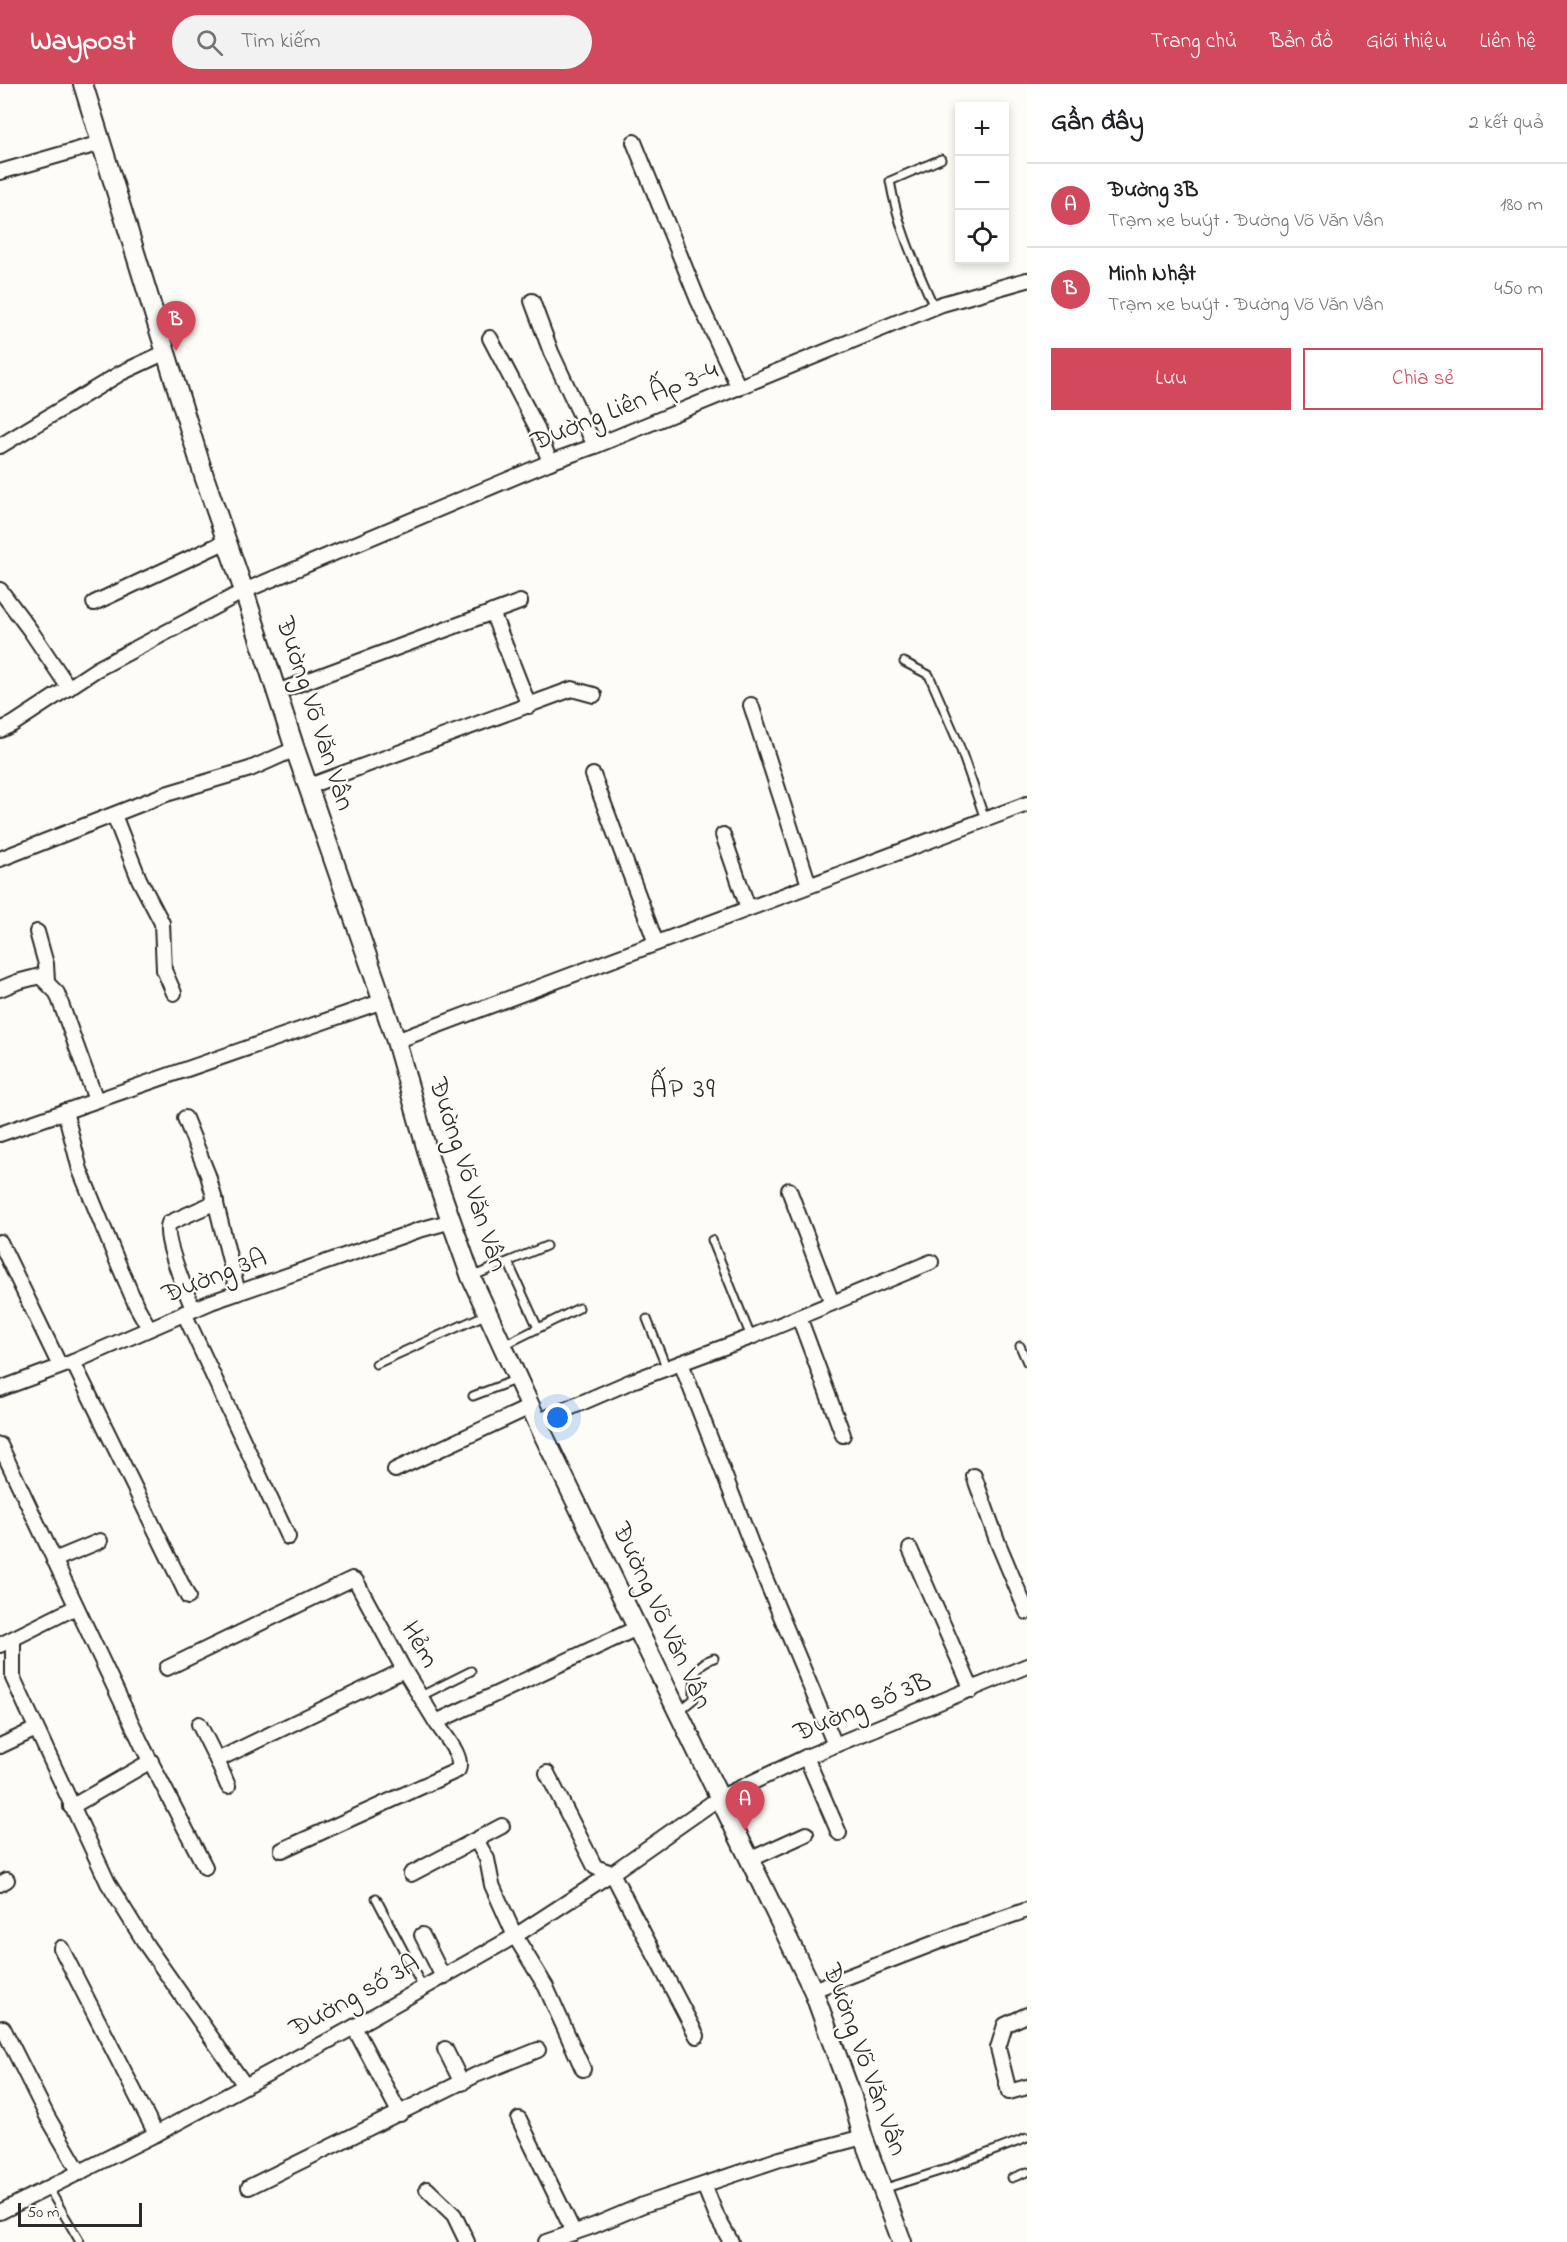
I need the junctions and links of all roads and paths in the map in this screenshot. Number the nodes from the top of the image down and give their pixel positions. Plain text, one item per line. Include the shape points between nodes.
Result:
1 (83, 84) edge
2 (634, 142) dead end
3 (101, 143) junction
4 (941, 159) dead end
5 (0, 172) edge
6 (1027, 280) edge
7 (532, 301) dead end
8 (934, 307) junction
9 (490, 338) dead end
10 (166, 352) junction
11 (739, 388) junction
12 (0, 446) edge
13 (595, 446) junction
14 (550, 462) junction
15 (227, 541) junction
16 (0, 590) edge
17 (244, 591) junction
18 (520, 602) dead end
19 (94, 603) dead end
20 (492, 612) junction
21 (904, 662) dead end
22 (69, 688) junction
23 (277, 692) junction
24 (594, 695) dead end
25 (751, 705) dead end
26 (529, 706) junction
27 (0, 730) edge
28 (295, 749) junction
29 (592, 775) dead end
30 (309, 786) junction
31 (1027, 804) edge
32 (114, 815) junction
33 (985, 819) junction
34 (723, 835) dead end
35 (0, 859) edge
36 (808, 885) junction
37 (748, 908) junction
38 (37, 932) dead end
39 (656, 943) junction
40 (46, 981) junction
41 (0, 988) edge
42 (174, 993) dead end
43 (383, 1001) junction
44 (396, 1041) junction
45 (96, 1100) junction
46 (65, 1111) junction
47 (185, 1118) dead end
48 (0, 1134) edge
49 (789, 1190) dead end
50 (216, 1202) junction
51 (452, 1221) junction
52 (712, 1240) dead end
53 (0, 1242) edge
54 (546, 1246) dead end
55 (508, 1262) junction
56 (931, 1262) dead end
57 (471, 1277) junction
58 (238, 1293) junction
59 (832, 1303) junction
60 (579, 1308) dead end
61 (189, 1311) junction
62 (487, 1314) junction
63 (799, 1317) junction
64 (647, 1319) dead end
65 (148, 1328) junction
66 (538, 1328) junction
67 (751, 1337) junction
68 (502, 1346) junction
69 (1020, 1346) dead end
70 (1027, 1362) edge
71 (681, 1363) junction
72 (67, 1364) junction
73 (376, 1364) dead end
74 (667, 1369) junction
75 (518, 1379) junction
76 (0, 1389) edge
77 (473, 1396) dead end
78 (533, 1414) junction
79 (843, 1435) dead end
80 (0, 1445) edge
81 (395, 1470) dead end
82 (974, 1476) dead end
83 (288, 1537) dead end
84 (100, 1541) dead end
85 (910, 1549) dead end
86 (54, 1560) junction
87 (188, 1597) dead end
88 (76, 1608) junction
89 (1027, 1612) edge
90 (637, 1628) junction
91 (13, 1639) junction
92 (0, 1645) edge
93 (714, 1658) dead end
94 (1027, 1666) edge
95 (167, 1668) dead end
96 (404, 1670) junction
97 (471, 1671) dead end
98 (972, 1690) junction
99 (421, 1696) junction
100 (677, 1712) junction
101 (436, 1722) junction
102 (199, 1724) dead end
103 (36, 1729) junction
104 (835, 1745) junction
105 (0, 1746) edge
106 (806, 1756) junction
107 (217, 1760) junction
108 (151, 1761) junction
109 (547, 1773) dead end
110 (228, 1786) dead end
111 (718, 1798) junction
112 (71, 1807) junction
113 (502, 1826) dead end
114 (839, 1833) dead end
115 (806, 1834) dead end
116 (476, 1840) junction
117 (282, 1850) dead end
118 (749, 1860) junction
119 (205, 1867) dead end
120 (612, 1873) junction
121 (411, 1874) dead end
122 (376, 1898) dead end
123 (1027, 1910) edge
124 (422, 1935) dead end
125 (515, 1936) junction
126 (61, 1948) dead end
127 (443, 1977) junction
128 (423, 1988) junction
129 (813, 1990) junction
130 (1027, 2015) edge
131 (354, 2027) junction
132 (3, 2028) dead end
133 (697, 2036) dead end
134 (445, 2049) dead end
135 (538, 2050) dead end
136 (583, 2069) dead end
137 (462, 2083) junction
138 (244, 2084) junction
139 (1027, 2087) edge
140 (400, 2114) junction
141 (519, 2119) dead end
142 (156, 2134) junction
143 (863, 2137) junction
144 (1027, 2138) edge
145 (1027, 2172) edge
146 (80, 2173) junction
147 (1012, 2178) dead end
148 (704, 2185) junction
149 (249, 2187) dead end
150 (49, 2189) junction
151 (427, 2189) dead end
152 (883, 2189) junction
153 (0, 2212) edge
154 (574, 2233) junction
155 (80, 2242) edge
156 (467, 2242) edge
157 (546, 2242) edge
158 (731, 2242) edge
159 (902, 2242) edge

1 - 3 street, Đường Võ Văn Vân
2 - 11 street via 698,300
3 - 5 street
3 - 10 street, Đường Võ Văn Vân
4 - 8 lane via 890,181 908,250
6 - 8 street, Đường Liên Ấp 3-4
7 - 13 street
8 - 11 street, Đường Liên Ấp 3-4
9 - 14 street via 536,426
10 - 12 street via 121,374
10 - 15 street, Đường Võ Văn Vân
11 - 13 street, Đường Liên Ấp 3-4
13 - 14 street, Đường Liên Ấp 3-4
14 - 17 street, Đường Liên Ấp 3-4
15 - 17 street, Đường Võ Văn Vân
15 - 19 street
16 - 22 street
17 - 22 street, Đường Liên Ấp 3-4 via 97,669
17 - 23 street, Đường Võ Văn Vân
18 - 20 street
20 - 23 street
20 - 26 street
21 - 33 lane via 929,675
22 - 27 street, Đường Liên Ấp 3-4
23 - 28 street, Đường Võ Văn Vân
24 - 26 street via 572,689
25 - 36 street
26 - 30 street
28 - 30 street, Đường Võ Văn Vân
28 - 32 street via 250,769 166,794
29 - 39 street
30 - 43 street, Đường Võ Văn Vân
31 - 33 street
32 - 35 street
32 - 42 street via 139,879 162,923 164,970
33 - 36 street
34 - 37 street
36 - 37 street
37 - 39 street
38 - 40 street via 46,964
39 - 44 street
40 - 41 street via 40,976
40 - 45 street via 57,993
43 - 44 street, Đường Võ Văn Vân
43 - 45 street
44 - 51 street, Đường Võ Văn Vân via 430,1161
45 - 46 street
46 - 48 street
46 - 65 street via 80,1170
47 - 50 street
49 - 59 street
50 - 58 street
50 - 61 street via 169,1223 166,1228
51 - 57 street, Đường Võ Văn Vân
51 - 58 street, Đường 3A
52 - 67 lane
53 - 72 street
54 - 55 lane
55 - 57 lane
55 - 66 lane
56 - 59 street
57 - 62 street, Đường Võ Văn Vân
58 - 61 street, Đường 3A
59 - 63 street
60 - 66 lane
61 - 65 street, Đường 3A
61 - 83 street
62 - 68 street, Đường Võ Văn Vân
62 - 73 lane
63 - 67 street
63 - 79 street
64 - 74 lane
65 - 72 street, Đường 3A
66 - 68 lane
67 - 71 street
68 - 75 street, Đường Võ Văn Vân
69 - 70 lane
71 - 74 street
71 - 104 street
72 - 76 street, Đường 3A
72 - 87 street
74 - 78 street
75 - 77 lane
75 - 78 street, Đường Võ Văn Vân
78 - 81 street
78 - 90 street, Đường Võ Văn Vân
80 - 86 street
82 - 89 street
84 - 86 street
85 - 98 street
86 - 88 street
88 - 91 street
88 - 108 street
90 - 100 street, Đường Võ Văn Vân
90 - 101 street
91 - 92 street
91 - 103 street via 13,1678
93 - 100 lane via 704,1662 694,1675 694,1699
94 - 98 street, Đường số 3B
95 - 96 street, Hẻm via 352,1579
96 - 99 street, Hẻm
96 - 107 street
97 - 99 lane
98 - 104 street, Đường số 3B
99 - 101 street, Hẻm
100 - 111 street, Đường Võ Văn Vân
101 - 117 street, Hẻm via 459,1759 458,1770
102 - 107 street
103 - 105 street
103 - 112 street
104 - 106 street, Đường số 3B
106 - 111 street, Đường số 3B
106 - 114 street
107 - 110 street
108 - 112 street
108 - 119 street
109 - 120 street via 594,1867
111 - 118 street, Đường Võ Văn Vân
111 - 120 street, Đường số 3A
112 - 138 street via 108,1883 147,1946
113 - 116 street
115 - 118 street
116 - 121 street
116 - 125 street via 487,1859 492,1885
118 - 129 street, Đường Võ Văn Vân
120 - 125 street, Đường số 3A
120 - 133 street
122 - 128 lane
123 - 129 street
124 - 127 street
125 - 127 street, Đường số 3A
125 - 136 street via 546,1987
126 - 142 street
127 - 128 street, Đường số 3A
128 - 131 street, Đường số 3A
129 - 143 street, Đường Võ Văn Vân
130 - 139 street via 1005,2025 998,2048 1009,2092
131 - 138 street, Đường số 3A
131 - 140 street
132 - 146 street
134 - 137 street
135 - 137 street
137 - 140 street
138 - 142 street, Đường số 3A
140 - 149 street
141 - 154 street
142 - 146 street, Đường số 3A
143 - 148 street
143 - 152 street, Đường Võ Văn Vân
144 - 152 lane
145 - 147 lane
146 - 150 street, Đường số 3A
148 - 154 street
148 - 158 street
150 - 153 street, Đường số 3A
150 - 155 lane
151 - 156 street via 453,2215
152 - 159 street, Đường Võ Văn Vân
154 - 157 street

